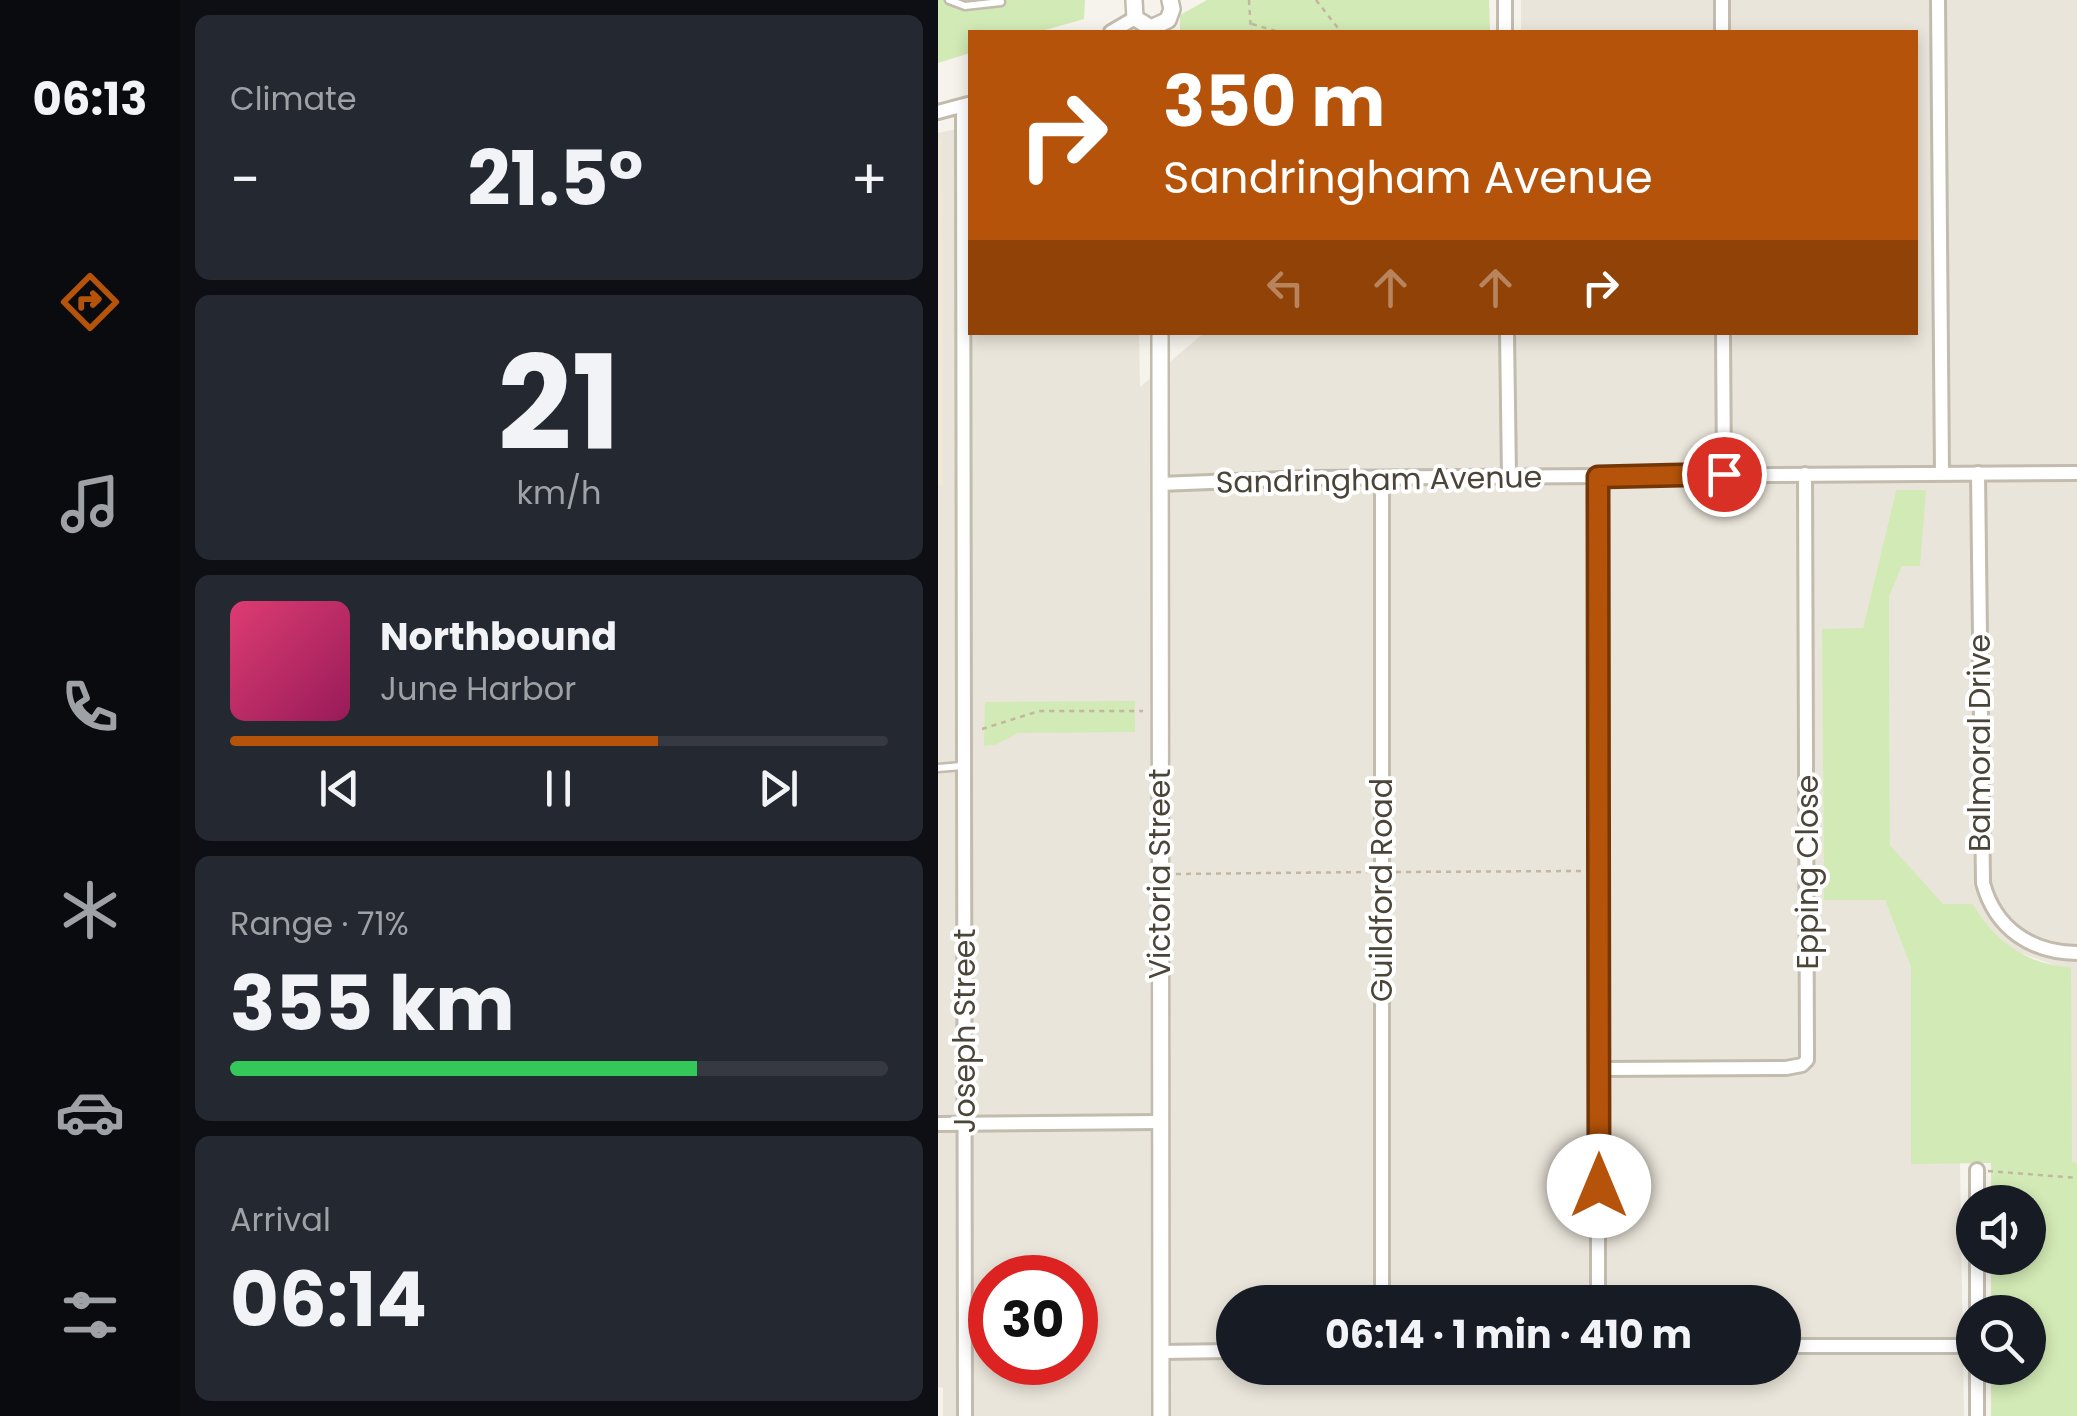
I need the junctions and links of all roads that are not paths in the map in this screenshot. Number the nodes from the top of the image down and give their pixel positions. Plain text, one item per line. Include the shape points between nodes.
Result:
1 (950, 0) edge
2 (1134, 0) edge
3 (1170, 0) edge
4 (1505, 0) edge
5 (1722, 0) edge
6 (1938, 0) edge
7 (1001, 2) dead end
8 (1135, 18) junction
9 (1114, 30) edge
10 (1158, 30) edge
11 (1506, 30) edge
12 (1722, 30) edge
13 (966, 105) edge
14 (938, 112) edge
15 (1160, 335) edge
16 (1507, 335) edge
17 (1723, 335) edge
18 (1942, 473) junction
19 (1978, 473) junction
20 (2078, 473) edge
21 (1724, 474) junction
22 (1805, 474) junction
23 (1510, 477) junction
24 (1598, 477) junction
25 (1382, 478) junction
26 (1160, 484) junction
27 (964, 766) junction
28 (938, 768) edge
29 (2078, 953) edge
30 (1600, 1068) junction
31 (1160, 1122) junction
32 (938, 1124) edge
33 (966, 1124) junction
34 (1977, 1170) road end
35 (1977, 1185) edge
36 (1382, 1285) edge
37 (1598, 1285) edge
38 (1801, 1346) edge
39 (1956, 1346) edge
40 (1216, 1351) edge
41 (1160, 1352) junction
42 (1977, 1385) edge
43 (965, 1416) edge
44 (1160, 1416) edge
45 (1977, 1416) edge

1 - 7 lane via 965,6
2 - 8 street
3 - 10 street via 1171,15
4 - 11 street
5 - 12 street
6 - 18 street
8 - 9 street
8 - 10 street
13 - 14 street
13 - 27 street, Joseph Street
15 - 26 street, Victoria Street
16 - 23 street
17 - 21 street
18 - 19 street, Sandringham Avenue
18 - 22 street, Sandringham Avenue
19 - 20 street, Sandringham Avenue
19 - 29 street, Balmoral Drive via 1983,883 1998,917 2024,941
21 - 22 street, Sandringham Avenue
21 - 24 street, Sandringham Avenue
22 - 30 street, Epping Close via 1807,1060 1786,1068
23 - 24 street, Sandringham Avenue
23 - 25 street, Sandringham Avenue
24 - 30 street
25 - 26 street, Sandringham Avenue
25 - 36 street, Guildford Road
26 - 31 street, Victoria Street
27 - 28 lane
27 - 33 street, Joseph Street
30 - 37 street
31 - 33 street
31 - 41 street, Victoria Street
32 - 33 street
33 - 43 street, Joseph Street
34 - 35 street
38 - 39 street
40 - 41 street
41 - 44 street, Victoria Street
42 - 45 street

